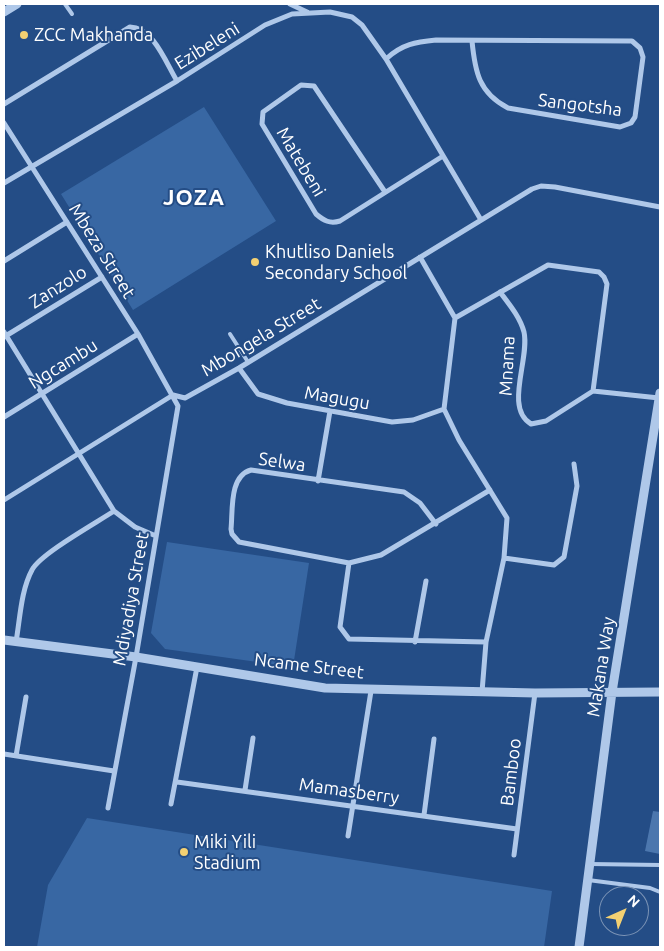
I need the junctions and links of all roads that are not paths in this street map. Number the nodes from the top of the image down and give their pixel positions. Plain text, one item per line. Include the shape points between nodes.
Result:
1 (17, 4) edge
2 (65, 4) edge
3 (290, 4) edge
4 (4, 12) edge
5 (307, 12) junction
6 (72, 14) dead end
7 (472, 41) junction
8 (386, 59) junction
9 (177, 81) junction
10 (4, 104) edge
11 (4, 123) edge
12 (443, 156) junction
13 (32, 166) junction
14 (4, 183) edge
15 (385, 192) junction
16 (660, 207) edge
17 (481, 220) junction
18 (67, 222) junction
19 (420, 257) junction
20 (4, 261) edge
21 (102, 277) junction
22 (500, 292) junction
23 (455, 318) junction
24 (138, 334) junction
25 (230, 334) dead end
26 (5, 335) edge
27 (248, 362) junction
28 (240, 368) junction
29 (593, 390) junction
30 (42, 393) junction
31 (173, 395) junction
32 (660, 395) edge
33 (444, 409) junction
34 (330, 411) junction
35 (4, 417) edge
36 (79, 452) junction
37 (574, 464) dead end
38 (318, 481) junction
39 (490, 490) junction
40 (4, 500) edge
41 (114, 511) junction
42 (436, 524) junction
43 (156, 536) junction
44 (504, 558) junction
45 (349, 564) junction
46 (426, 581) dead end
47 (4, 640) edge
48 (16, 642) junction
49 (414, 642) junction
50 (486, 642) junction
51 (136, 657) junction
52 (197, 667) junction
53 (371, 691) junction
54 (482, 692) junction
55 (612, 692) junction
56 (660, 692) edge
57 (535, 694) junction
58 (26, 697) dead end
59 (253, 738) dead end
60 (434, 739) dead end
61 (4, 754) edge
62 (16, 756) junction
63 (114, 771) junction
64 (177, 782) junction
65 (245, 790) junction
66 (171, 804) dead end
67 (354, 806) junction
68 (108, 808) dead end
69 (424, 815) junction
70 (517, 829) junction
71 (348, 836) dead end
72 (514, 855) dead end
73 (590, 864) junction
74 (660, 865) edge
75 (588, 880) junction
76 (660, 892) edge
77 (579, 947) edge

1 - 4 street
2 - 6 lane
3 - 5 street
5 - 8 street, Ezibeleni via 352,16 362,24
5 - 9 street, Ezibeleni via 292,14 265,25
7 - 7 street, Sangotsha via 632,41 640,48 643,57 635,116 631,123 620,127 508,108 494,101 485,90 475,70
7 - 8 street, Sangotsha via 410,43
8 - 12 street, Ezibeleni
9 - 10 street via 151,38 144,30 130,27
9 - 13 street, Ezibeleni
11 - 13 street, Mbeza Street
12 - 15 street, Matebeni
12 - 17 street, Ezibeleni
13 - 14 street, Ezibeleni
13 - 18 street, Mbeza Street
15 - 15 street, Matebeni via 340,221 324,220 316,214 262,124 262,112 301,85 314,86
16 - 17 street, Mbongela Street via 541,186
17 - 19 street, Mbongela Street
18 - 20 street
18 - 21 street, Mbeza Street
19 - 23 street
19 - 27 street, Mbongela Street
21 - 24 street, Mbeza Street
21 - 26 street, Zanzolo
22 - 23 street
22 - 29 street, Mnama via 516,314 524,334 519,397 523,419 531,424 546,421
22 - 29 street via 548,265 590,270 604,277 607,284
23 - 33 street
24 - 30 street, Ngcambu
24 - 31 street, Mbeza Street
25 - 27 lane
26 - 30 street
27 - 28 street, Mbongela Street
28 - 31 street, Mbongela Street via 184,398
28 - 34 street, Magugu via 258,394 267,399
29 - 32 street
30 - 35 street, Ngcambu
30 - 36 street
31 - 36 street
31 - 43 street, Mdiyadiya Street via 178,406
32 - 55 street, Makana Way
33 - 34 street, Magugu via 403,422
33 - 39 street
34 - 38 street
36 - 40 street
36 - 41 street
37 - 44 street via 577,486 564,557 554,565
38 - 42 street, Selwa via 404,492 420,503
38 - 45 street, Selwa via 251,470 244,472 236,482 232,534 239,542
39 - 42 street, Selwa
39 - 44 street via 507,518
41 - 43 street via 135,527
41 - 48 street via 32,568
42 - 45 street, Selwa via 380,555
43 - 51 street, Mdiyadiya Street
44 - 50 street
45 - 49 street via 340,627 345,636 356,641
46 - 49 street
47 - 48 street, Ncame Street
48 - 51 street, Ncame Street
49 - 50 street
50 - 54 street
51 - 52 street, Ncame Street
51 - 63 street, Mdiyadiya Street
52 - 53 street, Ncame Street via 325,688
52 - 64 street
53 - 54 street, Ncame Street
53 - 67 street
54 - 57 street, Ncame Street
55 - 56 street, Ncame Street
55 - 57 street, Ncame Street
55 - 73 street, Makana Way
57 - 70 street, Bamboo
58 - 62 street
59 - 65 street
60 - 69 street
61 - 62 street
62 - 63 street
63 - 68 street, Mdiyadiya Street
64 - 65 street, Mamasberry
64 - 66 street
65 - 67 street, Mamasberry
67 - 69 street, Mamasberry
67 - 71 street
69 - 70 street, Mamasberry
70 - 72 street, Bamboo
73 - 74 lane
73 - 75 street, Makana Way
75 - 76 lane
75 - 77 street, Makana Way

